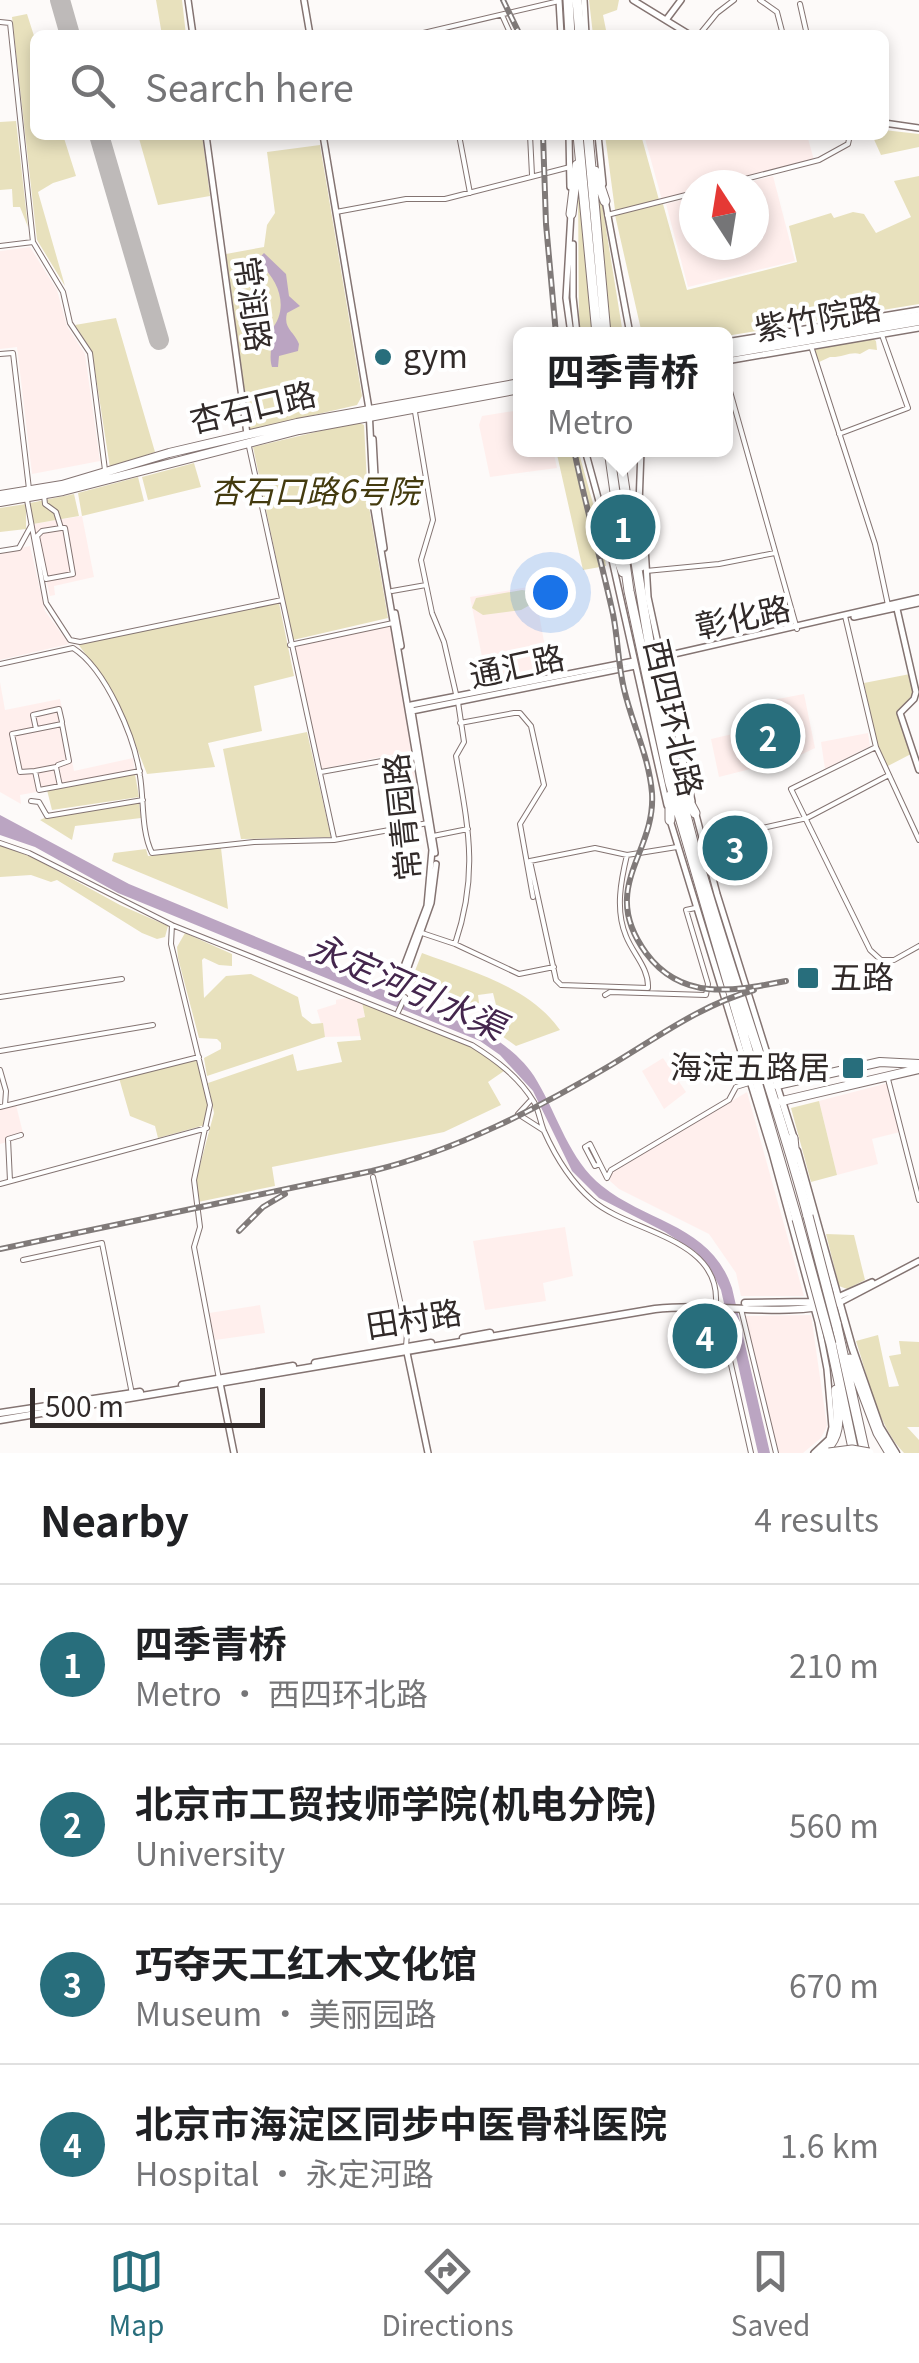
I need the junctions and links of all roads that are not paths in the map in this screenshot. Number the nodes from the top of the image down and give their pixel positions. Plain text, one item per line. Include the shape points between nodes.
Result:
1 (188, 0) edge
2 (303, 0) edge
3 (559, 0) edge
4 (568, 0) edge
5 (580, 0) edge
6 (636, 0) edge
7 (681, 0) edge
8 (734, 0) edge
9 (760, 0) edge
10 (800, 4) dead end
11 (502, 14) junction
12 (667, 19) junction
13 (3, 21) edge
14 (191, 30) edge
15 (307, 30) edge
16 (447, 30) edge
17 (509, 30) edge
18 (562, 30) edge
19 (570, 30) edge
20 (584, 30) edge
21 (686, 30) edge
22 (700, 30) edge
23 (781, 30) edge
24 (806, 30) edge
25 (889, 125) edge
26 (919, 129) edge
27 (207, 140) edge
28 (326, 140) edge
29 (460, 140) edge
30 (530, 140) edge
31 (570, 140) edge
32 (580, 140) edge
33 (587, 140) edge
34 (599, 140) edge
35 (849, 140) edge
36 (584, 149) junction
37 (570, 166) junction
38 (769, 173) edge
39 (532, 175) junction
40 (470, 193) junction
41 (679, 196) edge
42 (605, 202) junction
43 (338, 212) junction
44 (571, 214) junction
45 (607, 215) junction
46 (34, 242) junction
47 (0, 246) edge
48 (598, 300) junction
49 (919, 319) edge
50 (879, 325) junction
51 (574, 327) edge
52 (598, 327) edge
53 (604, 327) edge
54 (628, 327) edge
55 (800, 330) junction
56 (812, 333) junction
57 (811, 346) junction
58 (766, 347) junction
59 (733, 349) edge
60 (733, 350) edge
61 (733, 350) edge
62 (733, 351) edge
63 (780, 351) junction
64 (0, 354) edge
65 (513, 387) edge
66 (513, 387) edge
67 (733, 403) edge
68 (414, 407) junction
69 (370, 412) junction
70 (840, 434) junction
71 (248, 440) junction
72 (587, 457) edge
73 (610, 457) edge
74 (620, 457) edge
75 (641, 457) edge
76 (105, 474) junction
77 (28, 494) junction
78 (44, 495) junction
79 (0, 499) edge
80 (32, 526) junction
81 (606, 527) junction
82 (61, 528) junction
83 (641, 530) junction
84 (0, 551) edge
85 (775, 553) junction
86 (646, 571) junction
87 (43, 578) junction
88 (426, 585) junction
89 (634, 590) junction
90 (392, 591) junction
91 (282, 600) junction
92 (919, 601) edge
93 (892, 609) junction
94 (846, 617) junction
95 (394, 622) junction
96 (797, 627) junction
97 (74, 644) junction
98 (290, 645) junction
99 (660, 657) junction
100 (634, 663) junction
101 (0, 664) edge
102 (457, 699) junction
103 (410, 709) junction
104 (460, 723) junction
105 (62, 724) junction
106 (36, 729) junction
107 (876, 747) junction
108 (418, 754) junction
109 (918, 760) edge
110 (56, 767) junction
111 (919, 770) edge
112 (35, 771) junction
113 (140, 771) junction
114 (320, 772) junction
115 (887, 776) junction
116 (674, 782) junction
117 (60, 786) junction
118 (143, 800) junction
119 (31, 802) dead end
120 (696, 813) junction
121 (807, 818) junction
122 (670, 820) junction
123 (428, 823) junction
124 (468, 829) junction
125 (434, 836) junction
126 (334, 840) junction
127 (919, 840) edge
128 (702, 841) junction
129 (0, 843) edge
130 (678, 847) junction
131 (627, 854) junction
132 (533, 897) dead end
133 (695, 908) junction
134 (172, 925) junction
135 (422, 933) junction
136 (455, 944) junction
137 (919, 946) edge
138 (554, 968) junction
139 (122, 980) dead end
140 (605, 995) dead end
141 (0, 997) edge
142 (404, 997) dead end
143 (398, 1012) dead end
144 (153, 1025) dead end
145 (0, 1052) edge
146 (200, 1057) junction
147 (919, 1067) edge
148 (0, 1070) edge
149 (886, 1074) junction
150 (826, 1076) junction
151 (749, 1083) junction
152 (1, 1085) edge
153 (777, 1085) junction
154 (816, 1092) junction
155 (2, 1096) edge
156 (530, 1096) junction
157 (782, 1100) junction
158 (3, 1106) edge
159 (207, 1128) junction
160 (544, 1131) junction
161 (20, 1136) dead end
162 (794, 1138) junction
163 (772, 1153) junction
164 (600, 1164) dead end
165 (374, 1177) dead end
166 (792, 1177) junction
167 (10, 1181) junction
168 (0, 1184) edge
169 (919, 1200) edge
170 (802, 1217) junction
171 (919, 1259) edge
172 (22, 1260) dead end
173 (838, 1297) junction
174 (812, 1302) junction
175 (718, 1304) junction
176 (739, 1306) junction
177 (818, 1322) junction
178 (840, 1324) junction
179 (832, 1348) junction
180 (406, 1350) junction
181 (219, 1381) junction
182 (132, 1394) junction
183 (0, 1416) edge
184 (827, 1451) edge
185 (234, 1453) edge
186 (428, 1453) edge
187 (752, 1453) edge
188 (776, 1453) edge
189 (814, 1453) edge
190 (851, 1453) edge
191 (869, 1453) edge
192 (893, 1453) edge

1 - 14 street
2 - 15 street
3 - 11 street
3 - 18 street
4 - 19 highway
5 - 20 highway
6 - 12 street
7 - 12 street
8 - 22 street
9 - 23 street via 776,12
10 - 24 street
11 - 16 street
11 - 17 street
12 - 21 street
13 - 46 street via 10,23
25 - 26 street
27 - 71 street, 常润路
28 - 43 street, 常青园路
29 - 40 street
30 - 39 street
31 - 37 street
32 - 36 highway
33 - 36 highway
34 - 42 street
35 - 38 street via 819,160
36 - 42 highway
36 - 44 highway
36 - 48 highway
37 - 39 street
37 - 44 street
39 - 40 street
40 - 43 street
41 - 45 street
42 - 45 street
43 - 69 street, 常青园路
44 - 51 street
45 - 54 street
46 - 47 street
46 - 76 street via 90,353
48 - 52 highway
48 - 53 highway
49 - 50 main road, 紫竹院路
50 - 55 street, 紫竹院路
50 - 56 main road, 紫竹院路
50 - 57 street, 紫竹院路
50 - 58 main road, 紫竹院路
50 - 70 street via 908,408
55 - 56 main road
55 - 59 street, 紫竹院路
56 - 60 main road, 紫竹院路
57 - 63 street, 紫竹院路
57 - 70 street
58 - 61 main road, 紫竹院路
58 - 63 main road
62 - 63 street, 紫竹院路
64 - 77 street via 13,352
65 - 69 main road, 杏石口路
66 - 68 main road, 杏石口路
67 - 85 street
68 - 69 main road, 杏石口路
68 - 88 street via 433,520 421,560
69 - 71 main road, 杏石口路
69 - 90 street, 常青园路
69 - 95 street, 常青园路 via 372,499
70 - 93 street
71 - 76 main road, 杏石口路 via 169,453
71 - 78 main road, 杏石口路
71 - 91 street, 常润路
72 - 81 street, 西四环北路
73 - 89 highway, 西四环北路
74 - 89 highway, 西四环北路
75 - 83 street, 西四环北路
76 - 77 main road, 杏石口路
77 - 78 main road, 杏石口路
77 - 79 main road, 杏石口路
77 - 80 street
78 - 82 street
80 - 84 street via 19,548
80 - 87 street
81 - 89 highway
81 - 100 street, 西四环北路
82 - 87 street via 37,536
82 - 87 street via 73,574
83 - 86 street, 西四环北路
83 - 89 highway
85 - 86 street
85 - 96 street
86 - 99 street, 西四环北路
87 - 97 street via 46,602
88 - 90 street
88 - 102 street
89 - 116 highway, 西四环北路
90 - 103 street, 常青园路
91 - 97 street
91 - 98 street, 常润路
92 - 93 street, 彰化路
93 - 94 street, 彰化路
93 - 109 street via 916,692 900,713
94 - 96 street, 彰化路
94 - 107 street
95 - 98 street
95 - 103 street, 常青园路
96 - 99 street, 彰化路
97 - 101 street
97 - 113 street via 102,680
98 - 114 street, 常润路
99 - 120 street, 西四环北路
100 - 102 street, 通汇路
100 - 122 street, 西四环北路
102 - 103 street, 通汇路
102 - 104 street
103 - 108 street, 常青园路
104 - 124 street via 464,742 456,756
104 - 132 street via 514,713 530,726 544,784 520,824
105 - 106 street
105 - 106 street via 59,710 33,714
105 - 110 street via 69,761
106 - 112 street via 12,734 20,772
107 - 115 street
107 - 121 street via 791,789
108 - 114 street
108 - 123 street, 常青园路
108 - 125 street, 常青园路
109 - 111 street
110 - 112 street
110 - 117 street
112 - 117 street via 38,790
113 - 117 street
113 - 118 street
114 - 126 street, 常润路
115 - 121 street
115 - 127 street
116 - 120 highway
116 - 122 highway
116 - 166 highway, 西四环北路
118 - 119 street via 47,816 39,802
118 - 126 street via 152,853
120 - 128 street, 西四环北路
121 - 128 street
121 - 137 street via 870,950 894,960
122 - 130 street, 西四环北路
123 - 126 street
123 - 135 street, 常青园路 via 430,893 396,986
124 - 125 street
124 - 136 street via 472,872
125 - 135 street, 常青园路 via 435,886
128 - 153 street, 西四环北路
129 - 134 street
130 - 131 street
130 - 133 street, 西四环北路
131 - 138 street via 595,848 530,861
131 - 138 street via 622,918 648,988 561,985
133 - 140 street via 686,910 706,995
133 - 151 street, 西四环北路
134 - 146 street
134 - 156 street via 472,1044
135 - 136 street
136 - 138 street via 519,974
139 - 141 street
142 - 143 street
144 - 145 street
146 - 158 street
146 - 159 street via 210,1105
147 - 149 main road
147 - 150 main road via 880,1062
148 - 152 street
149 - 154 main road
149 - 169 street
150 - 153 main road
150 - 154 main road via 798,1085 802,1093
151 - 163 street, 西四环北路
151 - 164 street via 607,1178
152 - 155 street
153 - 157 street, 西四环北路
154 - 157 main road
155 - 158 street
156 - 160 street
156 - 160 street via 518,1114
157 - 162 main road, 西四环北路
159 - 167 street
159 - 181 street via 194,1180 200,1227 194,1247
160 - 175 street via 574,1184 603,1210 695,1254 714,1280
161 - 167 street via 8,1138
162 - 166 highway
162 - 173 main road, 西四环北路
163 - 166 highway
163 - 174 street, 西四环北路
165 - 180 street
166 - 170 highway, 西四环北路
167 - 168 street
170 - 178 highway, bridge
170 - 179 highway, bridge
171 - 173 street
172 - 182 street via 102,1243
173 - 174 main road
173 - 174 main road
173 - 178 main road, 西四环北路
174 - 176 main road, 田村路
174 - 177 street, 西四环北路
175 - 176 main road, 田村路
175 - 180 main road, 田村路
175 - 187 street
176 - 188 street
177 - 178 main road
177 - 189 street, 西四环北路 via 832,1427
178 - 191 highway
178 - 192 main road, 西四环北路
178 - 192 highway via 878,1433
179 - 184 highway via 838,1428
179 - 190 highway
180 - 181 main road, 田村路
180 - 186 street
181 - 182 main road, 田村路
181 - 183 main road, 田村路
181 - 185 street
182 - 183 main road, 田村路
184 - 191 highway, bridge

